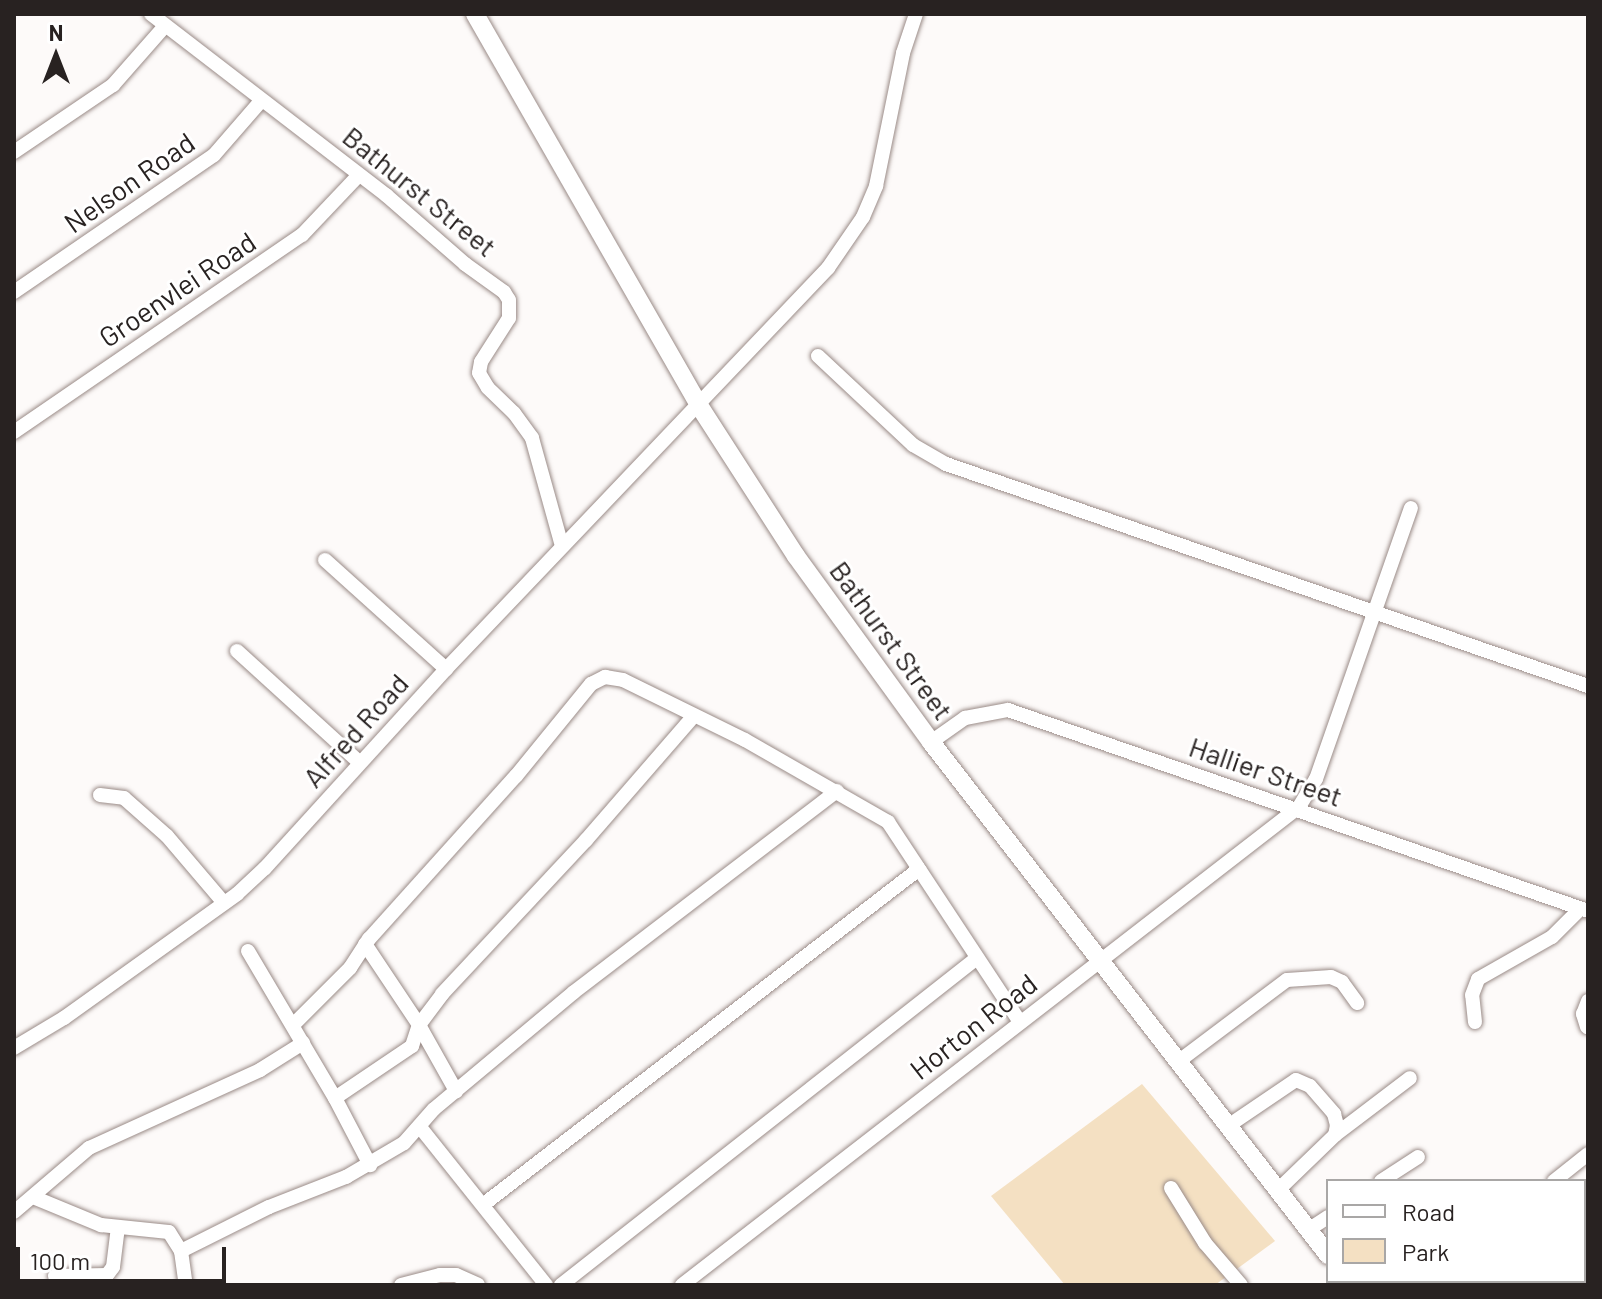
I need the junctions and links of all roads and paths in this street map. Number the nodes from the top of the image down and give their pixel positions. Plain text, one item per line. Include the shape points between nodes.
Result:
1 (151, 14) edge
2 (475, 14) edge
3 (916, 14) edge
4 (165, 26) junction
5 (261, 101) junction
6 (14, 152) edge
7 (358, 176) junction
8 (14, 292) edge
9 (818, 356) dead end
10 (698, 404) junction
11 (14, 432) edge
12 (1411, 508) dead end
13 (562, 546) junction
14 (325, 560) dead end
15 (1375, 612) junction
16 (237, 651) dead end
17 (446, 669) junction
18 (1588, 686) edge
19 (693, 717) junction
20 (931, 742) junction
21 (359, 762) junction
22 (837, 791) junction
23 (100, 795) dead end
24 (1297, 809) junction
25 (919, 869) junction
26 (224, 903) junction
27 (1584, 910) edge
28 (365, 944) junction
29 (248, 951) dead end
30 (977, 958) junction
31 (1100, 959) junction
32 (1588, 1001) edge
33 (1357, 1003) dead end
34 (1020, 1022) junction
35 (1475, 1022) dead end
36 (293, 1025) junction
37 (419, 1025) junction
38 (1587, 1027) edge
39 (303, 1043) junction
40 (14, 1048) edge
41 (1179, 1061) junction
42 (1410, 1078) dead end
43 (456, 1091) junction
44 (335, 1098) junction
45 (1228, 1126) junction
46 (420, 1127) junction
47 (1335, 1135) junction
48 (1588, 1154) edge
49 (1418, 1157) dead end
50 (370, 1165) junction
51 (1384, 1179) edge
52 (1557, 1179) edge
53 (1171, 1188) dead end
54 (1278, 1190) junction
55 (33, 1197) junction
56 (484, 1204) junction
57 (14, 1212) edge
58 (1326, 1218) edge
59 (118, 1227) junction
60 (1308, 1230) junction
61 (181, 1251) junction
62 (1326, 1252) edge
63 (55, 1276) dead end
64 (186, 1285) edge
65 (401, 1285) edge
66 (478, 1285) edge
67 (546, 1285) edge
68 (561, 1285) edge
69 (682, 1285) edge
70 (1241, 1285) edge

1 - 4 street, Bathurst Street
2 - 10 main road, Bathurst Street
3 - 10 street, Alfred Road via 898,72 880,173 863,217 828,268
4 - 5 street, Bathurst Street
4 - 6 street via 113,85
5 - 7 street, Bathurst Street
5 - 8 street, Nelson Road via 214,155
7 - 11 street, Groenvlei Road via 302,235
7 - 13 street, Bathurst Street via 509,300 509,318 479,373 532,438
9 - 15 street via 926,455
10 - 13 street, Alfred Road
10 - 20 main road, Bathurst Street via 796,556
12 - 15 street
13 - 17 street, Alfred Road
14 - 17 street
15 - 18 street
15 - 24 street via 1311,793
16 - 21 street
17 - 21 street, Alfred Road
19 - 22 street
19 - 28 street via 623,680 597,680
19 - 37 street
20 - 24 street, Hallier Street via 965,718 1008,710
20 - 31 main road, Bathurst Street
21 - 26 street, Alfred Road via 281,852
22 - 25 street via 888,822
22 - 43 street via 574,992
23 - 26 street via 124,798 167,836
24 - 27 street, Hallier Street
24 - 31 street, Horton Road
25 - 30 street
25 - 56 street
26 - 40 street, Alfred Road
27 - 35 street via 1552,937 1478,979 1472,995
28 - 36 street via 350,968
28 - 37 street
29 - 36 street
30 - 34 street
30 - 68 street
31 - 34 street, Horton Road
31 - 41 main road, Bathurst Street
32 - 38 street via 1583,1014
33 - 41 street via 1342,982 1331,977 1287,980
34 - 69 street, Horton Road
36 - 39 street
37 - 43 street
37 - 44 street via 412,1046
39 - 44 street
39 - 55 street via 260,1070 100,1141
41 - 45 main road, Bathurst Street
42 - 47 street
43 - 46 street
44 - 50 street
45 - 47 street via 1291,1082 1302,1081 1334,1114
45 - 54 main road, Bathurst Street
46 - 50 street
46 - 56 street
47 - 54 street
48 - 52 street
49 - 51 street
50 - 61 street
53 - 70 street via 1199,1235
54 - 60 main road, Bathurst Street
55 - 57 street
55 - 59 street
56 - 67 street
58 - 60 street
59 - 61 street via 169,1232
59 - 63 street via 113,1267 107,1275
60 - 62 main road, Bathurst Street
61 - 64 street
65 - 66 street via 456,1275

